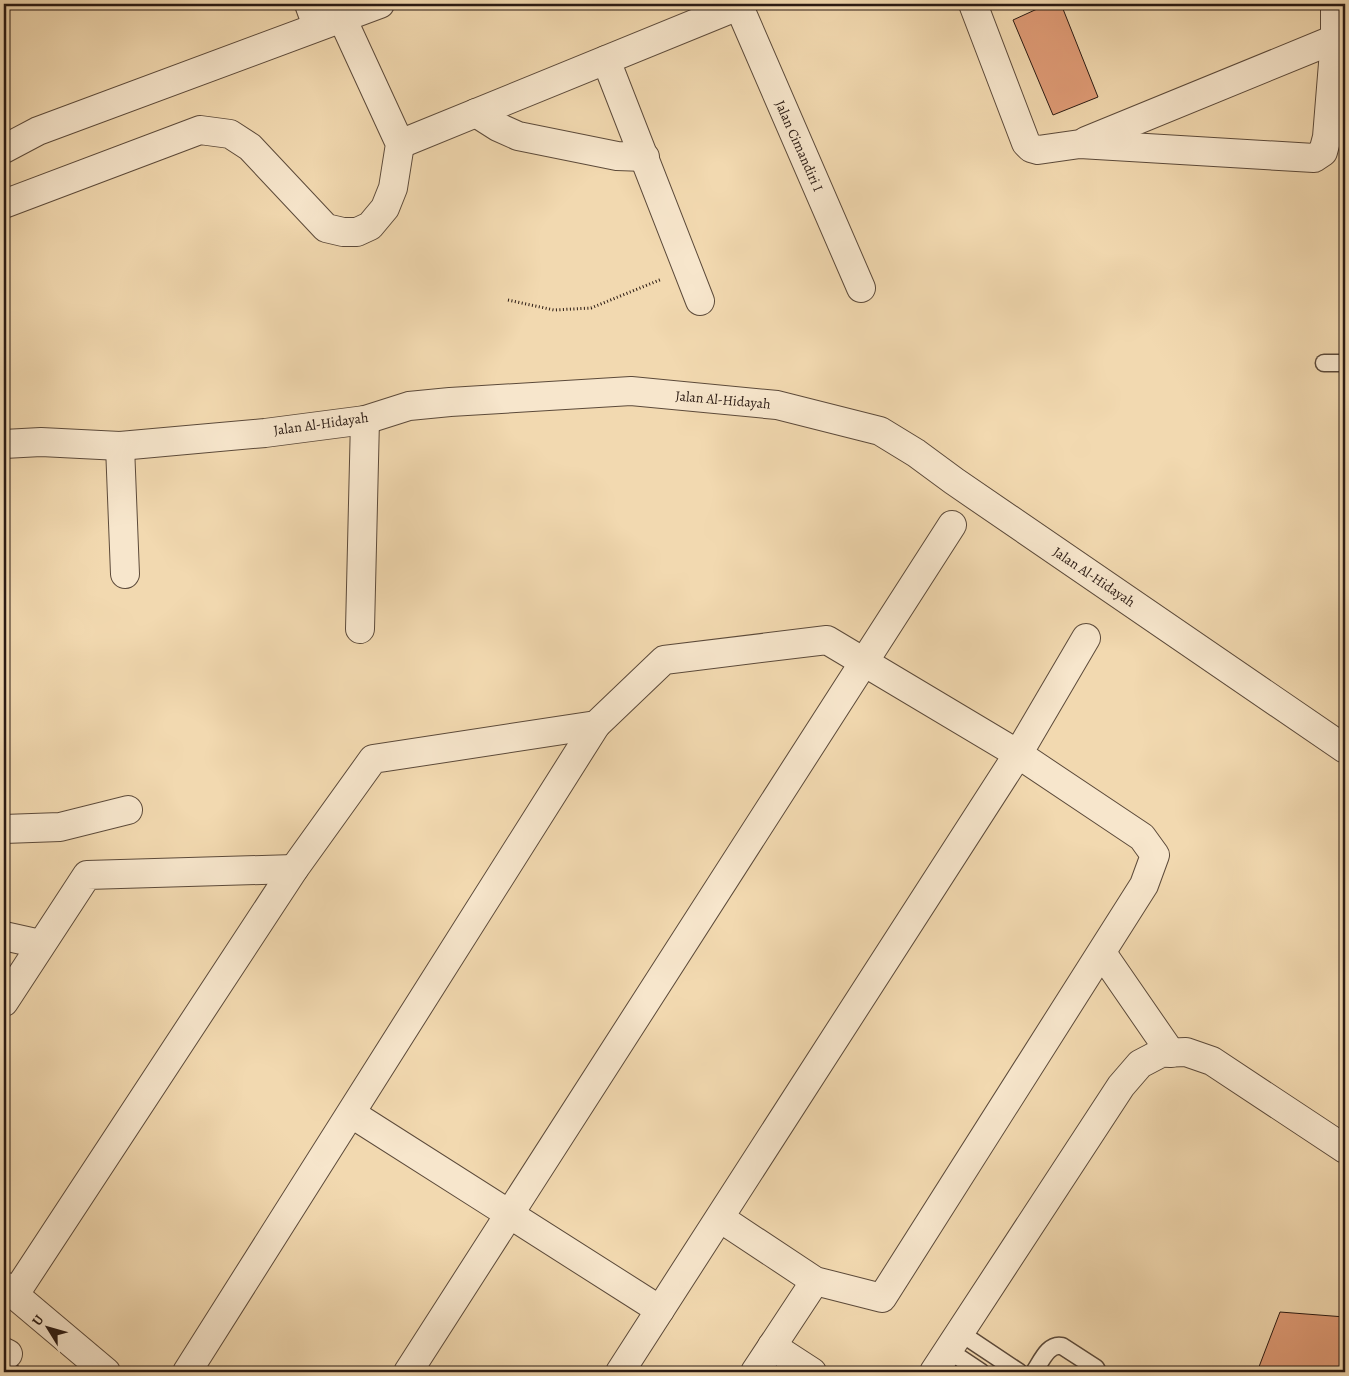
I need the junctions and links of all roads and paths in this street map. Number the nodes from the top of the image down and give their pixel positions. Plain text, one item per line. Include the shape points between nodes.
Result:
1 (973, 4) edge
2 (1335, 4) edge
3 (738, 5) edge
4 (346, 11) edge
5 (1340, 39) edge
6 (606, 60) junction
7 (476, 113) junction
8 (400, 144) junction
9 (1080, 144) junction
10 (4, 148) edge
11 (644, 157) junction
12 (4, 204) edge
13 (688, 268) junction
14 (861, 288) dead end
15 (508, 300) dead end
16 (700, 301) dead end
17 (1324, 363) dead end
18 (1345, 363) edge
19 (364, 420) junction
20 (4, 444) edge
21 (120, 446) junction
22 (952, 525) dead end
23 (125, 574) dead end
24 (360, 629) dead end
25 (1086, 638) dead end
26 (863, 662) junction
27 (596, 725) junction
28 (1345, 749) edge
29 (1018, 754) junction
30 (128, 810) dead end
31 (4, 829) edge
32 (294, 869) junction
33 (4, 936) edge
34 (40, 944) junction
35 (1102, 953) junction
36 (4, 1002) edge
37 (1171, 1053) junction
38 (352, 1114) junction
39 (1345, 1149) edge
40 (509, 1214) junction
41 (720, 1218) junction
42 (815, 1282) junction
43 (10, 1290) edge
44 (660, 1310) junction
45 (772, 1346) junction
46 (943, 1359) edge
47 (106, 1372) edge
48 (187, 1372) edge
49 (408, 1372) edge
50 (620, 1372) edge
51 (754, 1372) edge
52 (812, 1372) edge
53 (981, 1372) edge
54 (1019, 1372) edge
55 (1034, 1372) edge
56 (1098, 1372) edge

1 - 9 street via 1026,143 1038,150
2 - 5 street
3 - 6 street
3 - 14 street, Jalan Cimandiri I
4 - 8 street
4 - 10 street
5 - 9 street
5 - 9 street via 1325,144 1323,152 1314,158
6 - 7 street
6 - 11 street
7 - 8 street
7 - 11 street via 518,136 617,156
8 - 12 street via 398,164 385,208 370,226 357,232 326,228 250,147 230,134 200,130
11 - 13 street
13 - 15 path via 591,308 554,310
13 - 16 street
17 - 18 lane
19 - 21 street, Jalan Al-Hidayah
19 - 24 street
19 - 28 street, Jalan Al-Hidayah via 409,406 631,391 777,405 880,431
20 - 21 street, Jalan Al-Hidayah via 41,442
21 - 23 street
22 - 26 street
25 - 29 street
26 - 27 street via 827,640 664,660
26 - 29 street
26 - 40 street
27 - 32 street via 373,759
27 - 38 street
29 - 35 street via 1142,837 1155,855 1144,886
29 - 41 street
30 - 31 street via 60,827
32 - 34 street via 87,875
32 - 43 street
33 - 34 street
34 - 36 street
35 - 37 street
35 - 42 street via 882,1298
37 - 39 street via 1186,1052 1212,1061
37 - 46 street via 1161,1053 1140,1064 1121,1086
38 - 40 street
38 - 48 street
40 - 44 street
40 - 49 street
41 - 42 street
41 - 44 street
42 - 45 street
43 - 47 street
44 - 50 street
45 - 51 street
45 - 52 street
46 - 53 lane
46 - 54 lane
55 - 56 lane via 1051,1347 1056,1345

